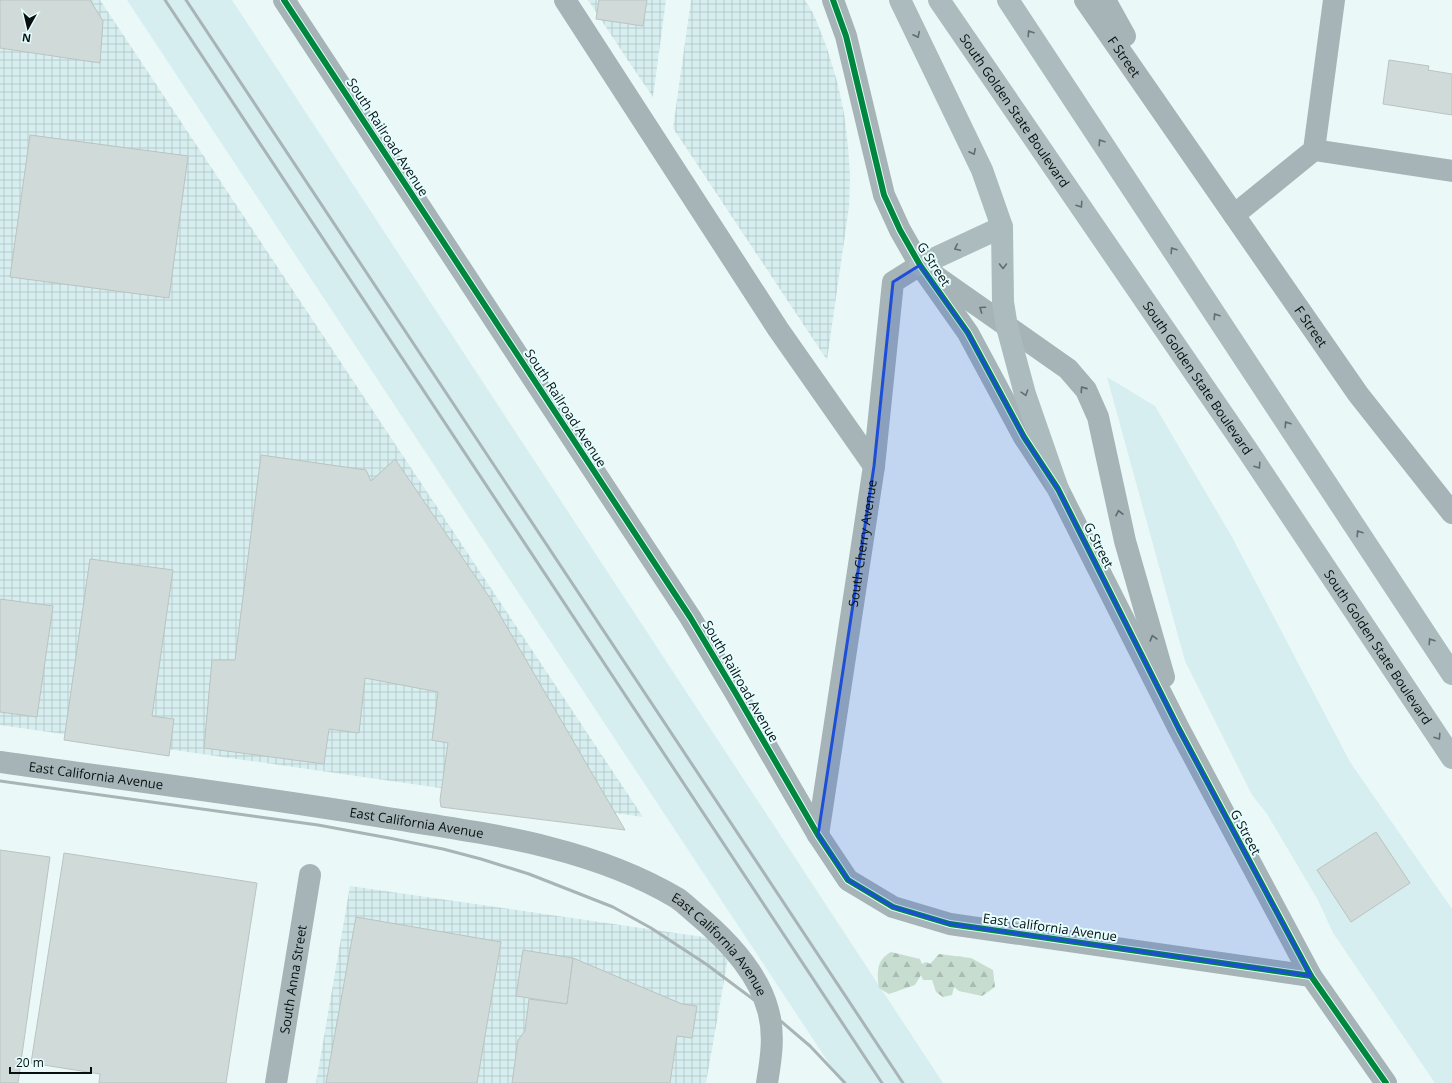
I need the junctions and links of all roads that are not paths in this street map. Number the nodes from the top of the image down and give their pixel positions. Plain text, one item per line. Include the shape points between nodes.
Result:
1 (284, 0) edge
2 (565, 0) edge
3 (833, 0) edge
4 (900, 0) edge
5 (939, 0) edge
6 (1008, 0) edge
7 (1085, 0) edge
8 (1334, 0) edge
9 (1115, 6) edge
10 (1178, 133) junction
11 (1314, 150) junction
12 (1452, 171) edge
13 (1234, 215) junction
14 (1002, 227) junction
15 (920, 265) junction
16 (1007, 327) junction
17 (874, 466) junction
18 (1058, 489) junction
19 (1452, 513) edge
20 (1452, 674) edge
21 (1179, 729) junction
22 (1452, 758) edge
23 (0, 762) edge
24 (818, 835) junction
25 (310, 875) dead end
26 (1311, 976) junction
27 (276, 1083) edge
28 (767, 1083) edge
29 (1386, 1083) edge

1 - 24 street, South Railroad Avenue via 690,617
2 - 17 street via 778,329
3 - 15 street, G Street via 846,36 884,195
4 -> 14 highway via 982,170
5 -> 22 highway, South Golden State Boulevard via 1248,451
20 -> 6 highway
7 - 10 street, F Street
8 - 11 street
9 - 10 street, F Street
10 - 13 street, F Street
11 - 12 street
11 - 13 street
13 - 19 street, F Street via 1358,394
14 -> 15 highway
14 -> 16 highway via 1003,302
16 -> 15 street, G Street
15 - 17 street, South Cherry Avenue via 893,282
15 - 18 street, G Street via 968,333 1024,437
16 -> 18 highway via 1025,394
21 -> 16 street, G Street via 1125,541 1098,417 1086,390 1068,369
17 - 24 street, South Cherry Avenue
18 - 21 street, G Street
21 - 26 street, G Street
23 - 28 street, East California Avenue via 299,803 485,833 592,859 642,880 678,899 717,931 736,953 761,992 769,1011 772,1040
24 - 26 street, East California Avenue via 848,880 893,907 950,924
25 - 27 street, South Anna Street
26 - 29 street, G Street

